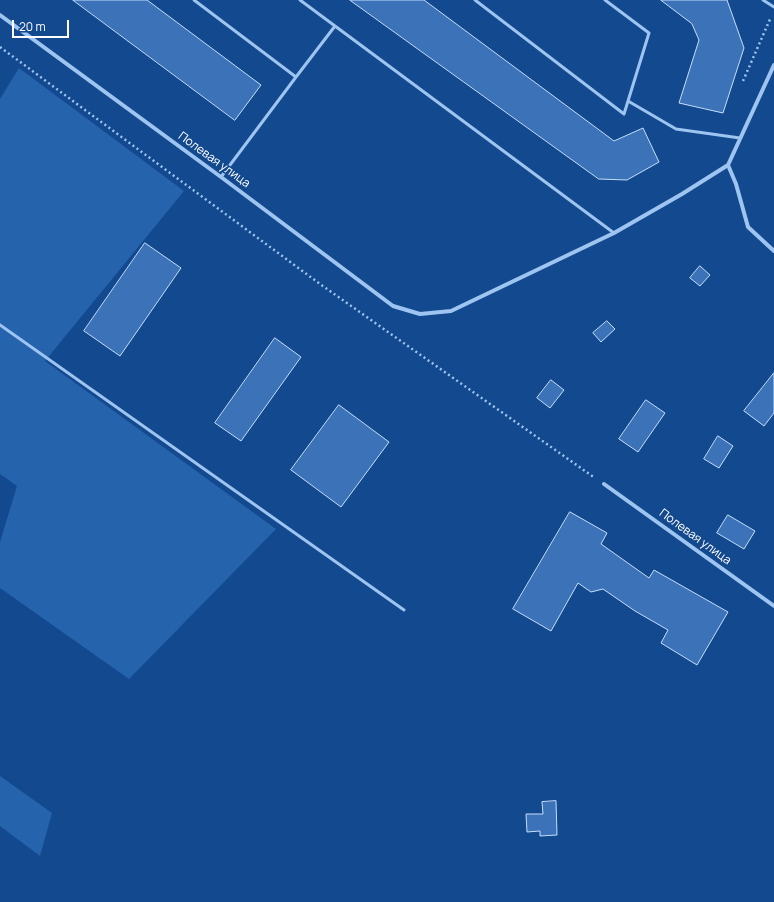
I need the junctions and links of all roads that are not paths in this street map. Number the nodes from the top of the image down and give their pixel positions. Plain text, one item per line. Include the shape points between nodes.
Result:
1 (194, 0) edge
2 (300, 0) edge
3 (475, 0) edge
4 (605, 0) edge
5 (763, 0) edge
6 (774, 7) edge
7 (0, 15) edge
8 (335, 26) junction
9 (774, 65) edge
10 (296, 77) junction
11 (628, 101) junction
12 (740, 138) junction
13 (728, 165) junction
14 (221, 177) junction
15 (614, 232) junction
16 (774, 251) edge
17 (0, 325) edge
18 (604, 484) road end
19 (774, 606) edge
20 (404, 610) dead end

1 - 10 lane
2 - 8 lane
3 - 11 lane via 624,114
4 - 11 lane via 649,32
5 - 6 lane
7 - 14 street, Полевая улица
8 - 10 lane
8 - 15 lane
9 - 12 street
10 - 14 lane
11 - 12 lane via 676,129
12 - 13 street
13 - 15 street
13 - 16 street via 748,227
14 - 15 street, Полевая улица via 393,306 420,314 451,311
17 - 20 lane
18 - 19 street, Полевая улица

